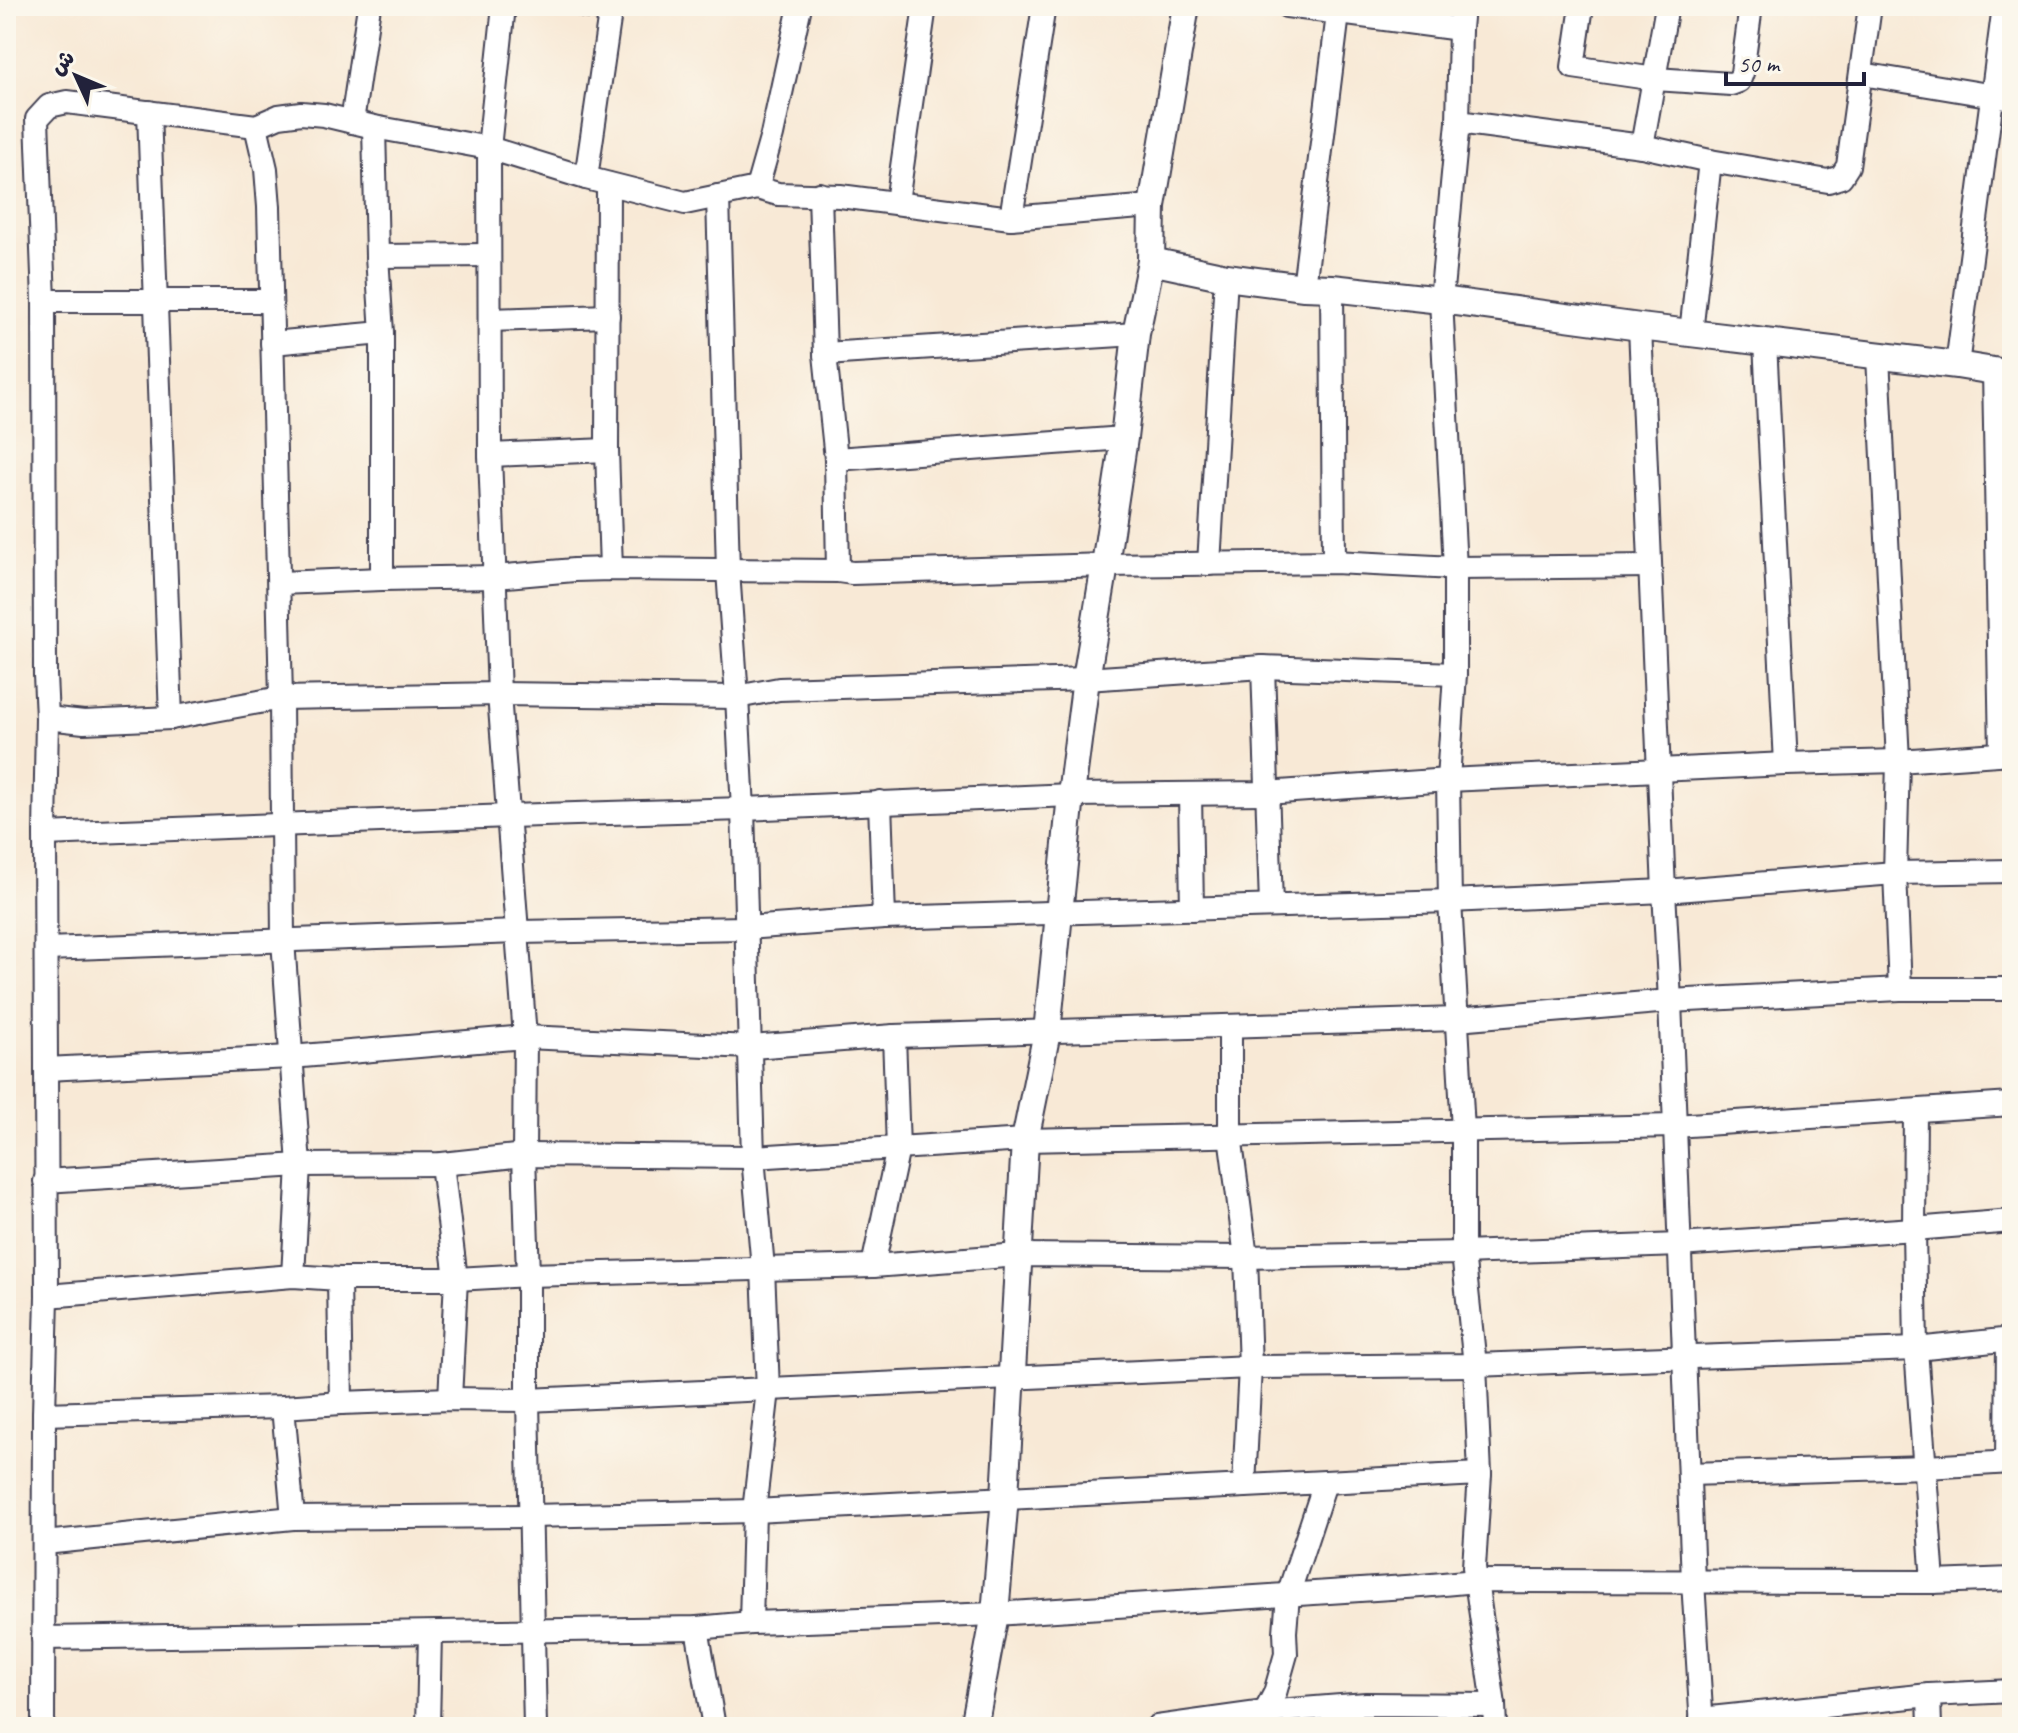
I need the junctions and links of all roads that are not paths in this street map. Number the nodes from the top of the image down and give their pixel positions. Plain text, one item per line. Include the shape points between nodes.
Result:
1 (369, 6) edge
2 (504, 6) edge
3 (584, 6) edge
4 (800, 6) edge
5 (925, 6) edge
6 (1044, 6) edge
7 (1186, 6) edge
8 (1287, 6) edge
9 (1462, 6) edge
10 (1582, 6) edge
11 (1667, 6) edge
12 (1751, 6) edge
13 (1870, 6) edge
14 (2004, 6) edge
15 (611, 8) edge
16 (1338, 9) edge
17 (1460, 29) junction
18 (1862, 74) junction
19 (1655, 79) junction
20 (2003, 97) edge
21 (149, 112) junction
22 (1458, 122) junction
23 (363, 124) junction
24 (256, 126) junction
25 (1642, 146) junction
26 (489, 148) junction
27 (1710, 161) junction
28 (586, 178) junction
29 (608, 184) junction
30 (757, 188) junction
31 (820, 194) junction
32 (718, 196) junction
33 (897, 202) junction
34 (1152, 206) junction
35 (1011, 218) junction
36 (489, 255) junction
37 (377, 256) junction
38 (1151, 261) junction
39 (1226, 277) junction
40 (1304, 287) junction
41 (1332, 288) junction
42 (1441, 300) junction
43 (44, 301) junction
44 (156, 301) junction
45 (271, 301) junction
46 (608, 316) junction
47 (490, 320) junction
48 (1640, 327) junction
49 (382, 333) junction
50 (1691, 333) junction
51 (1136, 334) junction
52 (1765, 342) junction
53 (272, 343) junction
54 (825, 354) junction
55 (1878, 356) junction
56 (1957, 365) junction
57 (2003, 372) edge
58 (1124, 438) junction
59 (607, 450) junction
60 (490, 455) junction
61 (836, 459) junction
62 (1334, 562) junction
63 (1209, 564) junction
64 (1105, 565) junction
65 (1650, 566) junction
66 (1455, 568) junction
67 (611, 569) junction
68 (728, 571) junction
69 (838, 571) junction
70 (495, 577) junction
71 (382, 579) junction
72 (279, 583) junction
73 (1263, 667) junction
74 (1455, 674) junction
75 (1086, 679) junction
76 (499, 694) junction
77 (737, 697) junction
78 (281, 698) junction
79 (47, 718) junction
80 (171, 718) junction
81 (2006, 753) edge
82 (1898, 761) junction
83 (1786, 764) junction
84 (1658, 771) junction
85 (1448, 780) junction
86 (1266, 793) junction
87 (1190, 794) junction
88 (1071, 795) junction
89 (880, 802) junction
90 (743, 809) junction
91 (509, 816) junction
92 (281, 825) junction
93 (45, 834) junction
94 (2012, 871) edge
95 (1895, 873) junction
96 (1664, 891) junction
97 (1450, 901) junction
98 (1271, 905) junction
99 (1192, 909) junction
100 (1060, 913) junction
101 (884, 918) junction
102 (746, 928) junction
103 (518, 932) junction
104 (283, 940) junction
105 (46, 949) junction
106 (1900, 989) junction
107 (2012, 989) edge
108 (1670, 1001) junction
109 (1457, 1019) junction
110 (1230, 1027) junction
111 (1047, 1032) junction
112 (894, 1036) junction
113 (525, 1037) junction
114 (751, 1047) junction
115 (291, 1057) junction
116 (46, 1069) junction
117 (2012, 1104) edge
118 (1915, 1111) junction
119 (1674, 1126) junction
120 (1463, 1130) junction
121 (1230, 1135) junction
122 (1025, 1140) junction
123 (898, 1148) junction
124 (524, 1155) junction
125 (753, 1157) junction
126 (442, 1164) junction
127 (299, 1165) junction
128 (45, 1181) junction
129 (2012, 1221) edge
130 (1914, 1229) junction
131 (1679, 1245) junction
132 (1463, 1253) junction
133 (1019, 1255) junction
134 (1246, 1257) junction
135 (873, 1266) junction
136 (763, 1268) junction
137 (528, 1275) junction
138 (293, 1276) junction
139 (339, 1279) junction
140 (456, 1279) junction
141 (47, 1296) junction
142 (2010, 1339) edge
143 (1916, 1349) junction
144 (1683, 1358) junction
145 (1475, 1365) junction
146 (1250, 1367) junction
147 (1012, 1377) junction
148 (768, 1390) junction
149 (450, 1399) junction
150 (528, 1400) junction
151 (341, 1403) junction
152 (283, 1407) junction
153 (44, 1414) junction
154 (2010, 1462) edge
155 (1926, 1467) junction
156 (1480, 1474) junction
157 (1689, 1474) junction
158 (1325, 1483) junction
159 (1244, 1486) junction
160 (1005, 1497) junction
161 (754, 1511) junction
162 (530, 1516) junction
163 (293, 1518) junction
164 (44, 1543) junction
165 (2012, 1579) edge
166 (1476, 1581) junction
167 (1693, 1581) junction
168 (1933, 1582) junction
169 (1288, 1595) junction
170 (995, 1614) junction
171 (751, 1623) junction
172 (697, 1628) junction
173 (533, 1629) junction
174 (430, 1633) junction
175 (43, 1638) junction
176 (2012, 1691) edge
177 (1929, 1695) junction
178 (1495, 1716) edge
179 (1266, 1720) edge
180 (1702, 1723) edge
181 (43, 1727) edge
182 (428, 1727) edge
183 (535, 1727) edge
184 (714, 1727) edge
185 (974, 1727) edge
186 (1157, 1727) edge
187 (1930, 1727) edge

1 - 23 street
2 - 26 street
3 - 15 street
4 - 30 street
5 - 33 street
6 - 35 street
7 - 34 street
8 - 16 street
9 - 17 street
10 - 19 street via 1573,67
11 - 19 street
12 - 19 street via 1739,81
13 - 18 street
14 - 20 street
15 - 28 street
16 - 17 street
16 - 40 street
17 - 22 street
18 - 20 street
18 - 27 street via 1848,166 1841,177 1828,181
19 - 25 street
20 - 56 street
21 - 24 street
21 - 43 street via 67,102 49,106 37,119
21 - 44 street
22 - 25 street
22 - 42 street
23 - 24 street via 301,113
23 - 26 street
23 - 37 street
24 - 45 street via 266,169
25 - 27 street
26 - 28 street
26 - 36 street
27 - 50 street
28 - 29 street
29 - 32 street via 685,203
29 - 46 street
30 - 31 street
30 - 32 street
31 - 33 street
31 - 54 street
32 - 68 street
33 - 35 street
34 - 35 street
34 - 38 street
36 - 37 street
36 - 47 street
37 - 49 street
38 - 39 street
38 - 51 street
39 - 40 street
39 - 63 street
40 - 41 street
41 - 42 street
41 - 62 street
42 - 48 street
42 - 66 street
43 - 44 street
43 - 79 street
44 - 45 street
44 - 80 street
45 - 53 street
46 - 47 street
46 - 59 street
47 - 60 street
48 - 50 street
48 - 65 street
49 - 53 street
49 - 71 street
50 - 52 street
51 - 54 street
51 - 58 street
52 - 55 street
52 - 83 street
53 - 72 street
54 - 61 street
55 - 56 street
55 - 82 street
56 - 57 street
57 - 81 street
58 - 61 street
58 - 64 street
59 - 60 street
59 - 67 street
60 - 70 street
61 - 69 street
62 - 63 street
62 - 66 street
63 - 64 street
64 - 69 street
64 - 75 street
65 - 66 street
65 - 84 street
66 - 74 street
67 - 68 street
67 - 70 street
68 - 69 street
68 - 77 street
70 - 71 street
70 - 76 street
71 - 72 street
72 - 78 street
73 - 74 street
73 - 75 street
73 - 86 street
74 - 85 street
75 - 77 street via 779,689
75 - 88 street
76 - 77 street
76 - 78 street
76 - 91 street
77 - 90 street
78 - 80 street
78 - 92 street
79 - 80 street
79 - 93 street
81 - 82 street
82 - 83 street
82 - 95 street
83 - 84 street
84 - 85 street
84 - 96 street
85 - 86 street
85 - 97 street
86 - 87 street
86 - 98 street
87 - 88 street
87 - 99 street
88 - 89 street
88 - 100 street
89 - 90 street
89 - 101 street
90 - 91 street
90 - 102 street
91 - 92 street
91 - 103 street
92 - 93 street
92 - 104 street
93 - 105 street
94 - 95 street
95 - 96 street
95 - 106 street
96 - 97 street
96 - 108 street
97 - 98 street
97 - 109 street
98 - 99 street
99 - 100 street
100 - 101 street
100 - 111 street
101 - 102 street
102 - 103 street
102 - 114 street
103 - 104 street
103 - 113 street
104 - 105 street
104 - 115 street
105 - 116 street
106 - 107 street
106 - 108 street
108 - 109 street
108 - 119 street
109 - 110 street
109 - 120 street
110 - 111 street
110 - 121 street
111 - 112 street
111 - 122 street
112 - 114 street
112 - 123 street
113 - 114 street
113 - 115 street
113 - 124 street
114 - 125 street
115 - 116 street
115 - 127 street
116 - 128 street
117 - 118 street
118 - 119 street
118 - 130 street
119 - 120 street
119 - 131 street
120 - 121 street
120 - 132 street
121 - 122 street
121 - 134 street
122 - 123 street
122 - 133 street
123 - 125 street
123 - 135 street
124 - 125 street
124 - 126 street
124 - 137 street
125 - 136 street
126 - 127 street
126 - 140 street
127 - 128 street
127 - 138 street
128 - 141 street
129 - 130 street
130 - 131 street
130 - 143 street
131 - 132 street
131 - 144 street
132 - 134 street
132 - 145 street
133 - 134 street
133 - 135 street
133 - 147 street
134 - 146 street
135 - 136 street
136 - 137 street
136 - 148 street
137 - 140 street
137 - 150 street
138 - 139 street
138 - 141 street
139 - 140 street
139 - 151 street
140 - 149 street
141 - 153 street
142 - 143 street
142 - 154 street
143 - 144 street
143 - 155 street
144 - 145 street
144 - 157 street
145 - 146 street
145 - 156 street
146 - 147 street
146 - 159 street
147 - 148 street
147 - 160 street
148 - 150 street
148 - 161 street
149 - 150 street
149 - 151 street
150 - 162 street
151 - 152 street
152 - 153 street
152 - 163 street
153 - 164 street
154 - 155 street
155 - 157 street
155 - 168 street
156 - 158 street
156 - 166 street
157 - 167 street
158 - 159 street
158 - 169 street
159 - 160 street
160 - 161 street
160 - 170 street
161 - 162 street
161 - 171 street
162 - 163 street
162 - 173 street
163 - 164 street
164 - 175 street
165 - 168 street
166 - 167 street
166 - 169 street
166 - 178 street
167 - 168 street
167 - 180 street
169 - 170 street
169 - 179 street via 1286,1654
170 - 171 street
170 - 185 street
171 - 172 street
172 - 173 street
172 - 184 street
173 - 174 street
173 - 183 street
174 - 175 street
174 - 182 street
175 - 181 street
176 - 177 street
177 - 180 street
177 - 187 street
178 - 179 street via 1366,1704
179 - 186 street

